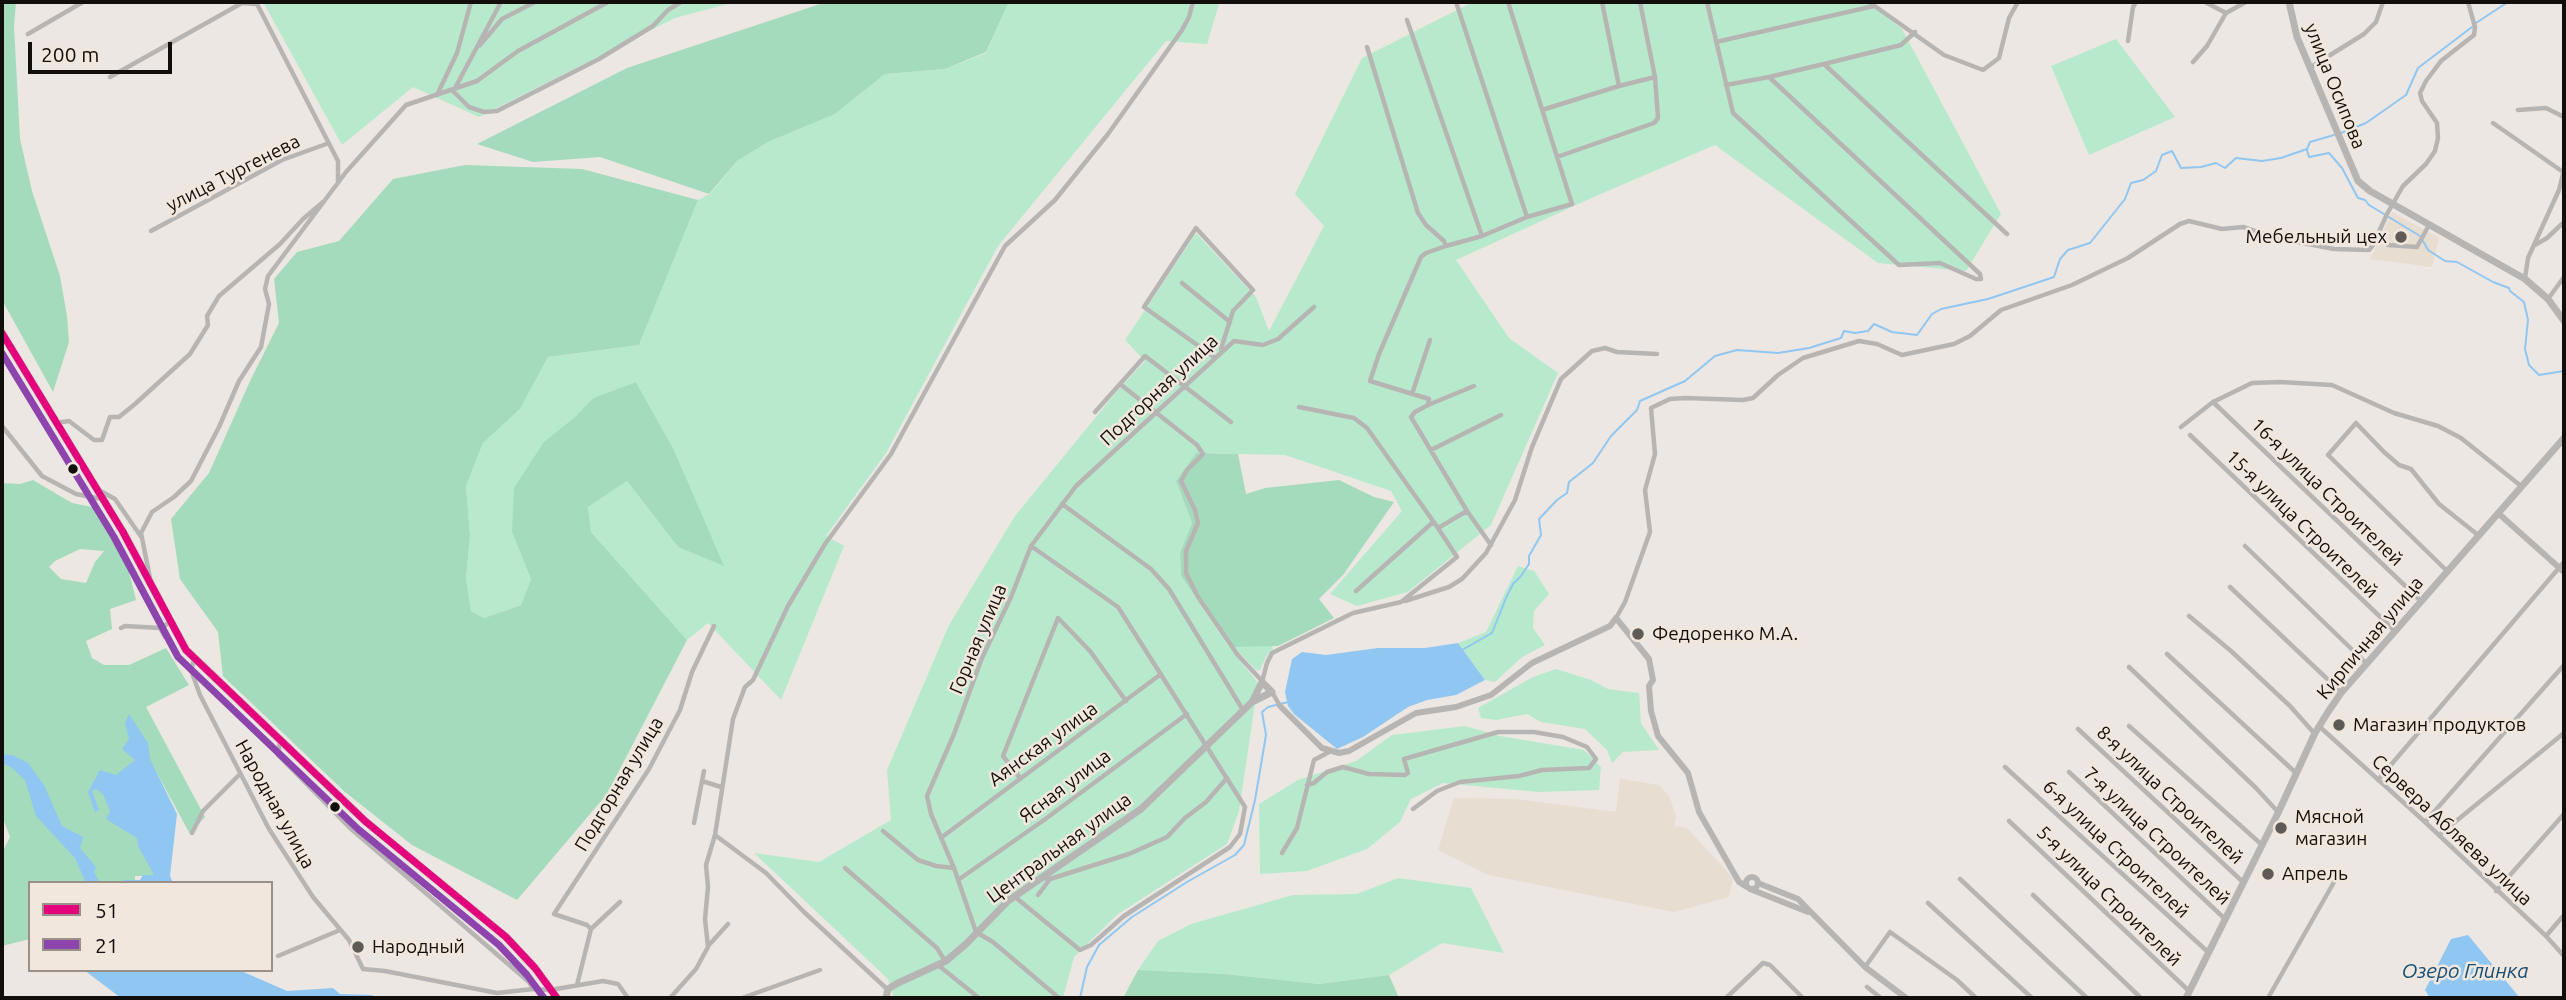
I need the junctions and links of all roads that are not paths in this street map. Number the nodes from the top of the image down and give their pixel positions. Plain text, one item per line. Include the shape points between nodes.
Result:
1 (83, 2) edge
2 (471, 2) edge
3 (501, 2) edge
4 (534, 2) edge
5 (608, 2) edge
6 (681, 2) edge
7 (1193, 2) edge
8 (1456, 2) edge
9 (1508, 2) edge
10 (1602, 2) edge
11 (1640, 2) edge
12 (1707, 2) edge
13 (2018, 2) edge
14 (2136, 2) edge
15 (2205, 2) edge
16 (2246, 2) edge
17 (2289, 2) edge
18 (2383, 2) edge
19 (2468, 2) edge
20 (256, 3) edge
21 (1871, 4) edge
22 (2226, 13) junction
23 (1407, 20) dead end
24 (1915, 32) junction
25 (28, 34) dead end
26 (1716, 41) junction
27 (2128, 41) dead end
28 (1367, 47) dead end
29 (477, 48) junction
30 (2193, 62) dead end
31 (1824, 64) junction
32 (2311, 67) junction
33 (110, 77) dead end
34 (1655, 77) junction
35 (1769, 77) junction
36 (1726, 85) junction
37 (1619, 86) junction
38 (453, 91) junction
39 (437, 96) junction
40 (1541, 110) junction
41 (2518, 110) dead end
42 (2564, 117) edge
43 (2493, 124) dead end
44 (329, 143) junction
45 (1557, 157) junction
46 (2564, 171) edge
47 (338, 184) junction
48 (2562, 188) edge
49 (329, 196) junction
50 (2394, 203) junction
51 (1527, 217) junction
52 (2564, 222) edge
53 (2430, 224) junction
54 (151, 231) dead end
55 (2007, 234) dead end
56 (1482, 236) junction
57 (2388, 245) dead end
58 (1446, 246) junction
59 (2534, 246) junction
60 (2564, 277) edge
61 (2525, 279) junction
62 (1182, 283) dead end
63 (2548, 299) junction
64 (1314, 307) dead end
65 (2564, 321) edge
66 (1230, 322) junction
67 (2, 333) edge
68 (1430, 340) dead end
69 (1221, 351) junction
70 (1657, 354) dead end
71 (1214, 357) junction
72 (1120, 384) junction
73 (1185, 385) junction
74 (1475, 386) dead end
75 (1412, 394) junction
76 (2213, 402) junction
77 (1428, 405) junction
78 (1299, 407) dead end
79 (1095, 412) dead end
80 (1156, 412) junction
81 (1501, 415) dead end
82 (1231, 422) dead end
83 (55, 423) junction
84 (2, 426) edge
85 (2181, 426) dead end
86 (2190, 435) dead end
87 (2564, 438) edge
88 (1432, 450) junction
89 (1096, 467) joint
90 (2521, 487) junction
91 (97, 489) junction
92 (103, 499) junction
93 (1062, 503) junction
94 (1467, 511) junction
95 (2498, 513) junction
96 (1432, 523) junction
97 (1438, 528) junction
98 (2479, 536) junction
99 (142, 539) junction
100 (1491, 545) junction
101 (1031, 546) junction
102 (2245, 546) dead end
103 (2563, 567) edge
104 (2448, 571) junction
105 (2230, 587) dead end
106 (1356, 591) dead end
107 (154, 592) junction
108 (2421, 601) junction
109 (1401, 602) junction
110 (2189, 616) dead end
111 (1619, 618) junction
112 (169, 623) junction
113 (714, 626) dead end
114 (121, 628) dead end
115 (160, 628) junction
116 (2395, 632) junction
117 (165, 637) dead end
118 (2167, 654) dead end
119 (194, 660) junction
120 (2367, 664) junction
121 (2564, 665) edge
122 (2129, 667) dead end
123 (1161, 674) junction
124 (1262, 682) junction
125 (1272, 692) junction
126 (2341, 693) junction
127 (1126, 701) junction
128 (1252, 702) junction
129 (1280, 706) joint
130 (1242, 710) junction
131 (1187, 714) junction
132 (2129, 726) dead end
133 (2078, 729) dead end
134 (2317, 730) junction
135 (2564, 733) edge
136 (280, 741) junction
137 (1206, 744) junction
138 (1329, 752) junction
139 (2005, 767) dead end
140 (704, 771) dead end
141 (2069, 772) dead end
142 (2297, 773) junction
143 (240, 774) junction
144 (1020, 778) junction
145 (1227, 778) junction
146 (2378, 780) junction
147 (702, 781) junction
148 (1307, 785) junction
149 (721, 787) junction
150 (1413, 809) dead end
151 (2278, 813) junction
152 (2564, 814) edge
153 (2009, 821) dead end
154 (2425, 822) junction
155 (694, 823) dead end
156 (883, 831) dead end
157 (192, 834) dead end
158 (715, 835) junction
159 (2439, 835) junction
160 (942, 837) junction
161 (2261, 844) junction
162 (1282, 853) dead end
163 (845, 868) dead end
164 (954, 868) junction
165 (2338, 875) dead end
166 (1750, 877) junction
167 (1042, 878) junction
168 (1960, 879) dead end
169 (958, 880) junction
170 (1050, 880) junction
171 (1739, 882) junction
172 (2243, 882) junction
173 (1758, 883) junction
174 (1749, 888) junction
175 (2496, 891) junction
176 (1038, 895) dead end
177 (2032, 895) dead end
178 (1015, 897) junction
179 (620, 902) dead end
180 (1928, 903) dead end
181 (2564, 915) edge
182 (2225, 919) junction
183 (1821, 922) junction
184 (728, 924) dead end
185 (591, 929) junction
186 (340, 930) junction
187 (976, 932) junction
188 (2546, 936) junction
189 (708, 947) junction
190 (2209, 952) junction
191 (278, 956) dead end
192 (2564, 956) edge
193 (942, 963) junction
194 (1865, 967) junction
195 (820, 970) dead end
196 (577, 985) junction
197 (1867, 987) dead end
198 (533, 989) junction
199 (888, 989) junction
200 (550, 990) junction
201 (2188, 995) edge
202 (557, 998) edge
203 (628, 998) edge
204 (670, 998) edge
205 (742, 998) edge
206 (886, 998) edge
207 (979, 998) edge
208 (1059, 998) edge
209 (1726, 998) edge
210 (1803, 998) edge
211 (1881, 998) edge
212 (1906, 998) edge
213 (1976, 998) edge
214 (2032, 998) edge
215 (2087, 998) edge
216 (2141, 998) edge
217 (2268, 998) edge

1 - 25 street
2 - 39 street via 457,53
3 - 29 street
4 - 29 street via 502,19
5 - 38 street
6 - 38 street via 653,26 599,59 497,111 484,113 469,107
7 - 149 street via 1182,30 1108,134 1055,200 1005,246 891,454 825,544 788,606 753,680 745,687 733,719
8 - 51 street
9 - 40 street
10 - 37 street
11 - 34 street
12 - 26 street
13 - 24 street via 1999,58 1983,70 1944,55
14 - 27 street
15 - 22 street
16 - 22 street
17 - 32 main road, улица Осипова via 2297,37
18 - 32 street via 2376,22 2364,34
19 - 50 street via 2474,35 2441,61 2421,90 2437,123 2435,150
20 - 33 street via 242,3
20 - 44 street
21 - 24 street
21 - 26 street
22 - 30 street
23 - 56 street
24 - 31 street via 1901,45
26 - 36 street
28 - 58 street via 1418,213
29 - 38 street
31 - 35 street
31 - 55 street
32 - 50 main road, улица Осипова via 2358,181
34 - 37 street
34 - 45 street via 1659,111 1654,123
35 - 36 street
35 - 36 street via 1981,279 1940,263 1899,265 1733,113
37 - 40 street
38 - 39 street
39 - 47 street via 407,106
40 - 45 street
41 - 42 street via 2546,108
43 - 46 street
44 - 47 street via 338,161
44 - 54 street, улица Тургенева via 282,160
45 - 51 street via 1572,204
46 - 48 street
47 - 49 street
48 - 59 street
49 - 83 street via 219,296 190,354 120,416 110,417 102,440 94,440 69,421
49 - 99 street via 268,276 269,304 261,347 239,381 191,481 152,512
50 - 53 main road
50 - 111 street via 2366,251 2189,221 2072,285 2001,310 1962,341 1902,355 1859,341 1803,358 1753,398 1685,398 1651,408 1655,454 1645,490 1650,532
51 - 56 street
52 - 59 street
53 - 57 street via 2417,247
53 - 61 main road
56 - 58 street
58 - 75 street via 1422,257 1370,381
59 - 61 street
60 - 63 street
61 - 63 main road
62 - 66 street
63 - 65 main road
64 - 69 street, Подгорная улица via 1278,339 1263,345 1234,341
66 - 69 street
66 - 71 street via 1233,311 1253,290 1196,228 1144,307
67 - 83 main road
68 - 75 street
69 - 71 street, Подгорная улица
70 - 100 street via 1605,348 1592,351 1561,379 1515,500
71 - 73 street, Подгорная улица
72 - 73 street via 1145,356
72 - 79 street
72 - 80 street
73 - 80 street, Подгорная улица
73 - 82 street
74 - 77 street
75 - 77 street via 1429,399
76 - 85 street
76 - 90 street via 2252,383 2332,385 2461,438
76 - 108 street, 16-я улица Строителей
77 - 88 street via 1411,418
78 - 96 street via 1354,418 1367,428
80 - 89 street, Подгорная улица
80 - 124 street via 1203,454 1181,481 1198,523 1186,551 1186,573 1237,654
81 - 88 street
83 - 91 main road
84 - 92 street via 42,475 76,494
86 - 116 street, 15-я улица Строителей
87 - 90 main road, Кирпичная улица
88 - 94 street
89 - 93 street, Горная улица
90 - 95 main road, Кирпичная улица
91 - 92 main road
91 - 99 street via 120,505
92 - 107 main road
93 - 101 street, Горная улица
93 - 130 street via 1151,569 1169,589
94 - 97 street
94 - 100 street
95 - 98 main road, Кирпичная улица
95 - 103 street
96 - 97 street
96 - 106 street
97 - 109 street via 1457,557
98 - 104 main road, Кирпичная улица
98 - 104 street via 2356,423 2328,454
99 - 107 street
100 - 109 street via 1462,579
101 - 123 street via 1118,607
101 - 160 street, Горная улица via 927,796
102 - 120 street
103 - 146 street
104 - 108 main road, Кирпичная улица
105 - 126 street
107 - 112 main road
108 - 116 main road, Кирпичная улица
109 - 124 street via 1353,613 1272,653
110 - 134 street, Сервера Абляева улица
111 - 138 street via 1532,663 1490,695 1416,713 1349,751
111 - 171 street via 1649,659 1653,680 1649,695 1658,736 1688,773 1699,812
112 - 115 street
112 - 119 main road
113 - 185 street, Подгорная улица via 680,710 649,769 554,914
114 - 115 street
115 - 117 street
116 - 120 main road, Кирпичная улица
118 - 142 street
119 - 136 main road
119 - 143 street, Народная улица via 191,670 200,695
120 - 126 main road, Кирпичная улица
121 - 154 street
122 - 151 street
123 - 127 street, Аянская улица
123 - 131 street
124 - 125 main road
124 - 128 main road, Центральная улица
125 - 128 main road
125 - 129 street
126 - 134 main road, Кирпичная улица
127 - 144 street, Аянская улица
127 - 144 street via 1090,650 1058,618 1003,757
128 - 130 main road, Центральная улица
129 - 138 street
130 - 137 main road, Центральная улица
131 - 137 street
131 - 169 street, Ясная улица
132 - 161 street
133 - 172 street, 8-я улица Строителей
134 - 142 main road, Кирпичная улица
134 - 146 street, Сервера Абляева улица
135 - 159 street
136 - 198 street via 278,755 350,828
136 - 200 main road via 365,821 506,937
137 - 145 street
137 - 167 main road, Центральная улица via 1140,809
138 - 148 street via 1314,760
139 - 190 street, 6-я улица Строителей
140 - 147 street
141 - 182 street, 7-я улица Строителей
142 - 151 main road, Кирпичная улица
143 - 157 street via 203,811
143 - 186 street, Народная улица via 291,866
144 - 160 street, Аянская улица
145 - 170 street via 1167,837
145 - 178 street via 1245,807 1240,834 1230,847 1124,915 1091,945 1080,950
146 - 154 street, Сервера Абляева улица
147 - 149 street
147 - 155 street
148 - 150 street via 1343,767 1369,774 1405,775 1404,759 1498,732 1563,737 1587,747 1596,759 1589,768 1460,782 1437,791
148 - 162 street via 1297,828
149 - 158 street
151 - 161 main road, Кирпичная улица
152 - 175 street
153 - 201 street, 5-я улица Строителей
154 - 159 street, Сервера Абляева улица
156 - 164 street via 918,860
158 - 189 street via 706,865
158 - 199 street via 766,873
159 - 175 street, Сервера Абляева улица
160 - 164 street, Горная улица
161 - 172 main road, Кирпичная улица
163 - 193 street via 937,948
164 - 169 street, Горная улица
165 - 217 street
166 - 171 street
166 - 173 street
166 - 174 street via 1746,881
167 - 170 street
167 - 178 main road, Центральная улица
168 - 215 street
169 - 187 street, Горная улица
170 - 176 street
171 - 174 street
172 - 182 main road, Кирпичная улица
173 - 174 street
173 - 183 street via 1798,899
174 - 183 street via 1801,908
175 - 188 street, Сервера Абляева улица
177 - 216 street
178 - 187 main road, Центральная улица
179 - 185 street
180 - 214 street
181 - 188 street
182 - 190 main road, Кирпичная улица
183 - 194 street
184 - 189 street
185 - 196 street
186 - 191 street
186 - 198 street, Народная улица via 363,969 497,993
187 - 193 main road, Центральная улица
187 - 208 street
188 - 192 street, Сервера Абляева улица
189 - 204 street via 696,969
190 - 201 main road, Кирпичная улица
193 - 199 main road, Центральная улица
193 - 207 street
194 - 212 street
194 - 213 street via 1889,932
195 - 205 street
196 - 200 street, Народная улица
196 - 203 street, Народная улица via 618,984
197 - 211 street
198 - 200 street, Народная улица
199 - 206 main road
200 - 202 main road
209 - 210 street via 1763,963

